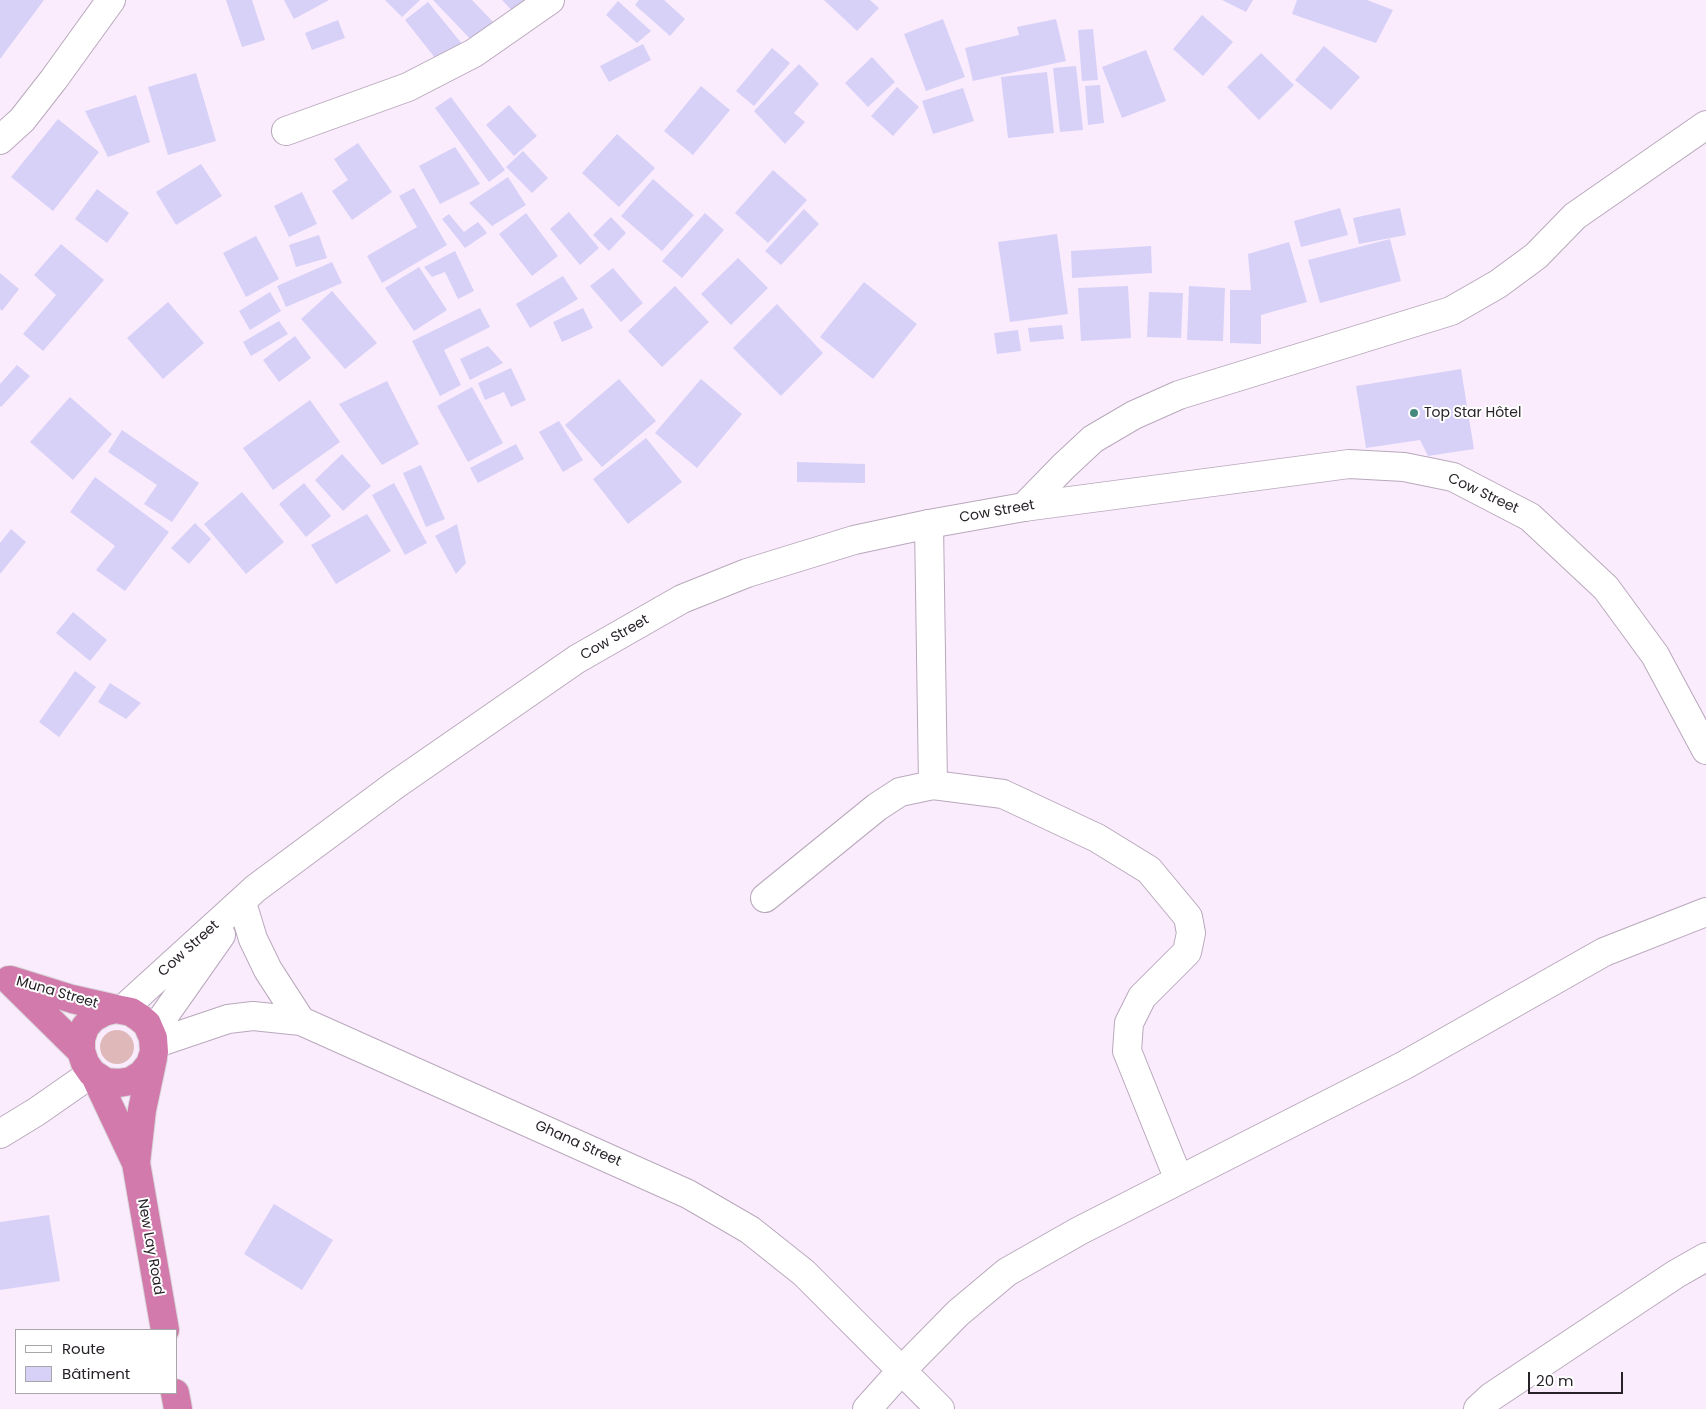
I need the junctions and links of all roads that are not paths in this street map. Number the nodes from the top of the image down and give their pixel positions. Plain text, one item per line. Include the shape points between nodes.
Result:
1 (111, 0) edge
2 (550, 0) edge
3 (1706, 124) edge
4 (286, 131) dead end
5 (0, 140) edge
6 (1024, 507) junction
7 (929, 524) junction
8 (1706, 750) edge
9 (933, 785) junction
10 (250, 897) junction
11 (765, 898) dead end
12 (1706, 912) edge
13 (4, 978) edge
14 (119, 1010) junction
15 (301, 1021) junction
16 (153, 1043) junction
17 (89, 1067) junction
18 (0, 1134) edge
19 (136, 1163) junction
20 (1178, 1180) junction
21 (1706, 1257) edge
22 (164, 1329) edge
23 (901, 1371) junction
24 (175, 1394) edge
25 (178, 1409) edge
26 (868, 1409) edge
27 (940, 1409) edge
28 (1478, 1409) edge

1 - 5 street via 49,86 22,120
2 - 4 street via 474,53 408,87
3 - 6 street via 1575,216 1536,256 1498,284 1451,311 1179,395 1134,415 1093,439
6 - 7 street, Cow Street
6 - 8 street, Cow Street via 1349,464 1404,467 1453,477 1530,517 1606,588 1655,655
7 - 9 street
7 - 10 street, Cow Street via 854,540 756,570 682,600 577,659 395,785
9 - 11 street via 900,792 877,807
9 - 20 street via 1003,794 1097,838 1149,870 1188,917 1191,932 1187,952 1142,997 1129,1023 1128,1051
10 - 14 street, Cow Street
10 - 15 street via 253,939 268,970
10 - 16 street, Cow Street
12 - 20 street via 1604,952 1403,1066
13 - 14 highway, Muna Street
13 - 17 highway, Muna Street
14 - 16 highway, Muna Street via 131,1012 147,1024
14 - 17 highway via 104,1012 85,1027 81,1039
15 - 16 street, Ghana Street via 253,1016 228,1019
15 - 23 street, Ghana Street via 688,1194 735,1221 804,1273
16 - 17 highway via 150,1064 131,1081 106,1082
16 - 19 highway
17 - 18 street via 36,1112
17 - 19 highway
19 - 22 highway, New Lay Road
20 - 23 street via 1008,1272 958,1313
21 - 28 street via 1491,1397
23 - 26 street
23 - 27 street, Ghana Street
24 - 25 highway

